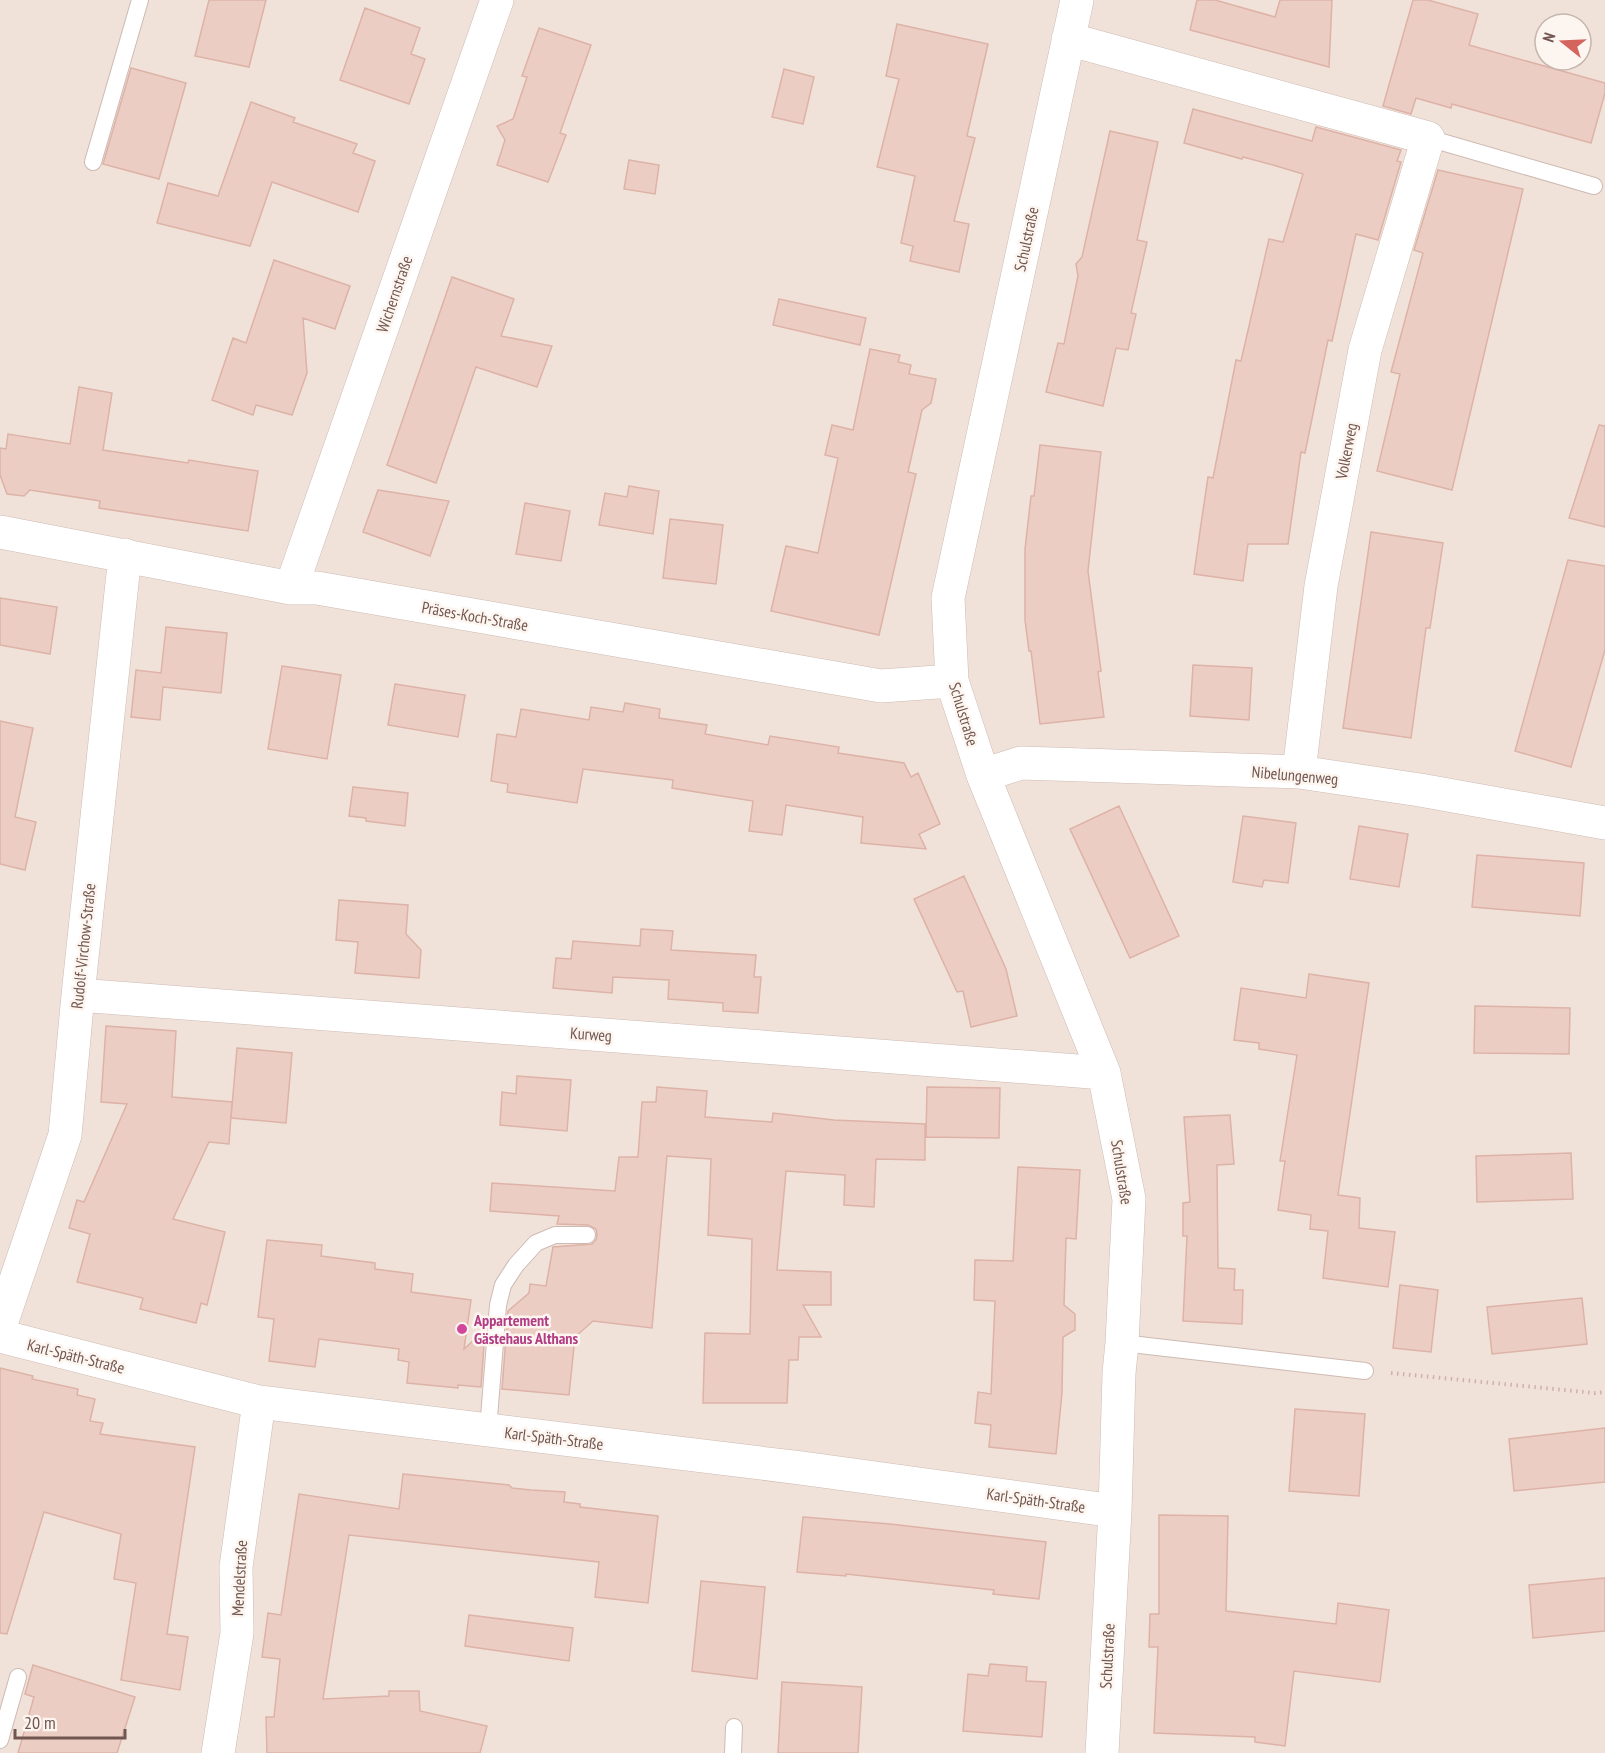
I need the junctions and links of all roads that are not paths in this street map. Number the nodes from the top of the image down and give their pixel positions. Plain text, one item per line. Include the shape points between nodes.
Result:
1 (140, 0) edge
2 (497, 0) edge
3 (1077, 0) edge
4 (1068, 39) junction
5 (1428, 138) junction
6 (93, 162) dead end
7 (1594, 186) dead end
8 (0, 532) edge
9 (125, 555) junction
10 (291, 588) junction
11 (952, 681) junction
12 (1299, 772) junction
13 (983, 775) junction
14 (1605, 823) edge
15 (78, 995) junction
16 (1104, 1073) junction
17 (587, 1235) dead end
18 (0, 1327) edge
19 (0, 1336) edge
20 (1122, 1343) junction
21 (1365, 1371) road end
22 (259, 1402) junction
23 (488, 1430) junction
24 (1114, 1510) junction
25 (18, 1677) dead end
26 (734, 1726) dead end
27 (0, 1740) edge
28 (218, 1753) edge
29 (733, 1753) edge
30 (1102, 1753) edge

1 - 6 lane
2 - 10 street, Wichernstraße
3 - 4 street, Schulstraße
4 - 5 street
4 - 11 street, Schulstraße via 948,598
5 - 7 lane
5 - 12 street, Volkerweg via 1365,350 1321,586
8 - 9 street, Präses-Koch-Straße
9 - 10 street, Präses-Koch-Straße
9 - 15 street, Rudolf-Virchow-Straße
10 - 11 street, Präses-Koch-Straße via 317,588 881,686
11 - 13 street, Schulstraße
12 - 13 street, Nibelungenweg via 1021,763
12 - 14 street, Nibelungenweg
13 - 16 street, Schulstraße
15 - 16 street, Kurweg
15 - 18 street, Rudolf-Virchow-Straße via 65,1135
16 - 20 street, Schulstraße via 1129,1199
17 - 23 lane via 555,1235 536,1243 502,1285
19 - 22 street, Karl-Späth-Straße
20 - 21 lane
20 - 24 street, Schulstraße
22 - 23 street, Karl-Späth-Straße
22 - 28 street, Mendelstraße via 236,1567 237,1633
23 - 24 street, Karl-Späth-Straße
24 - 30 street, Schulstraße
25 - 27 lane
26 - 29 lane

